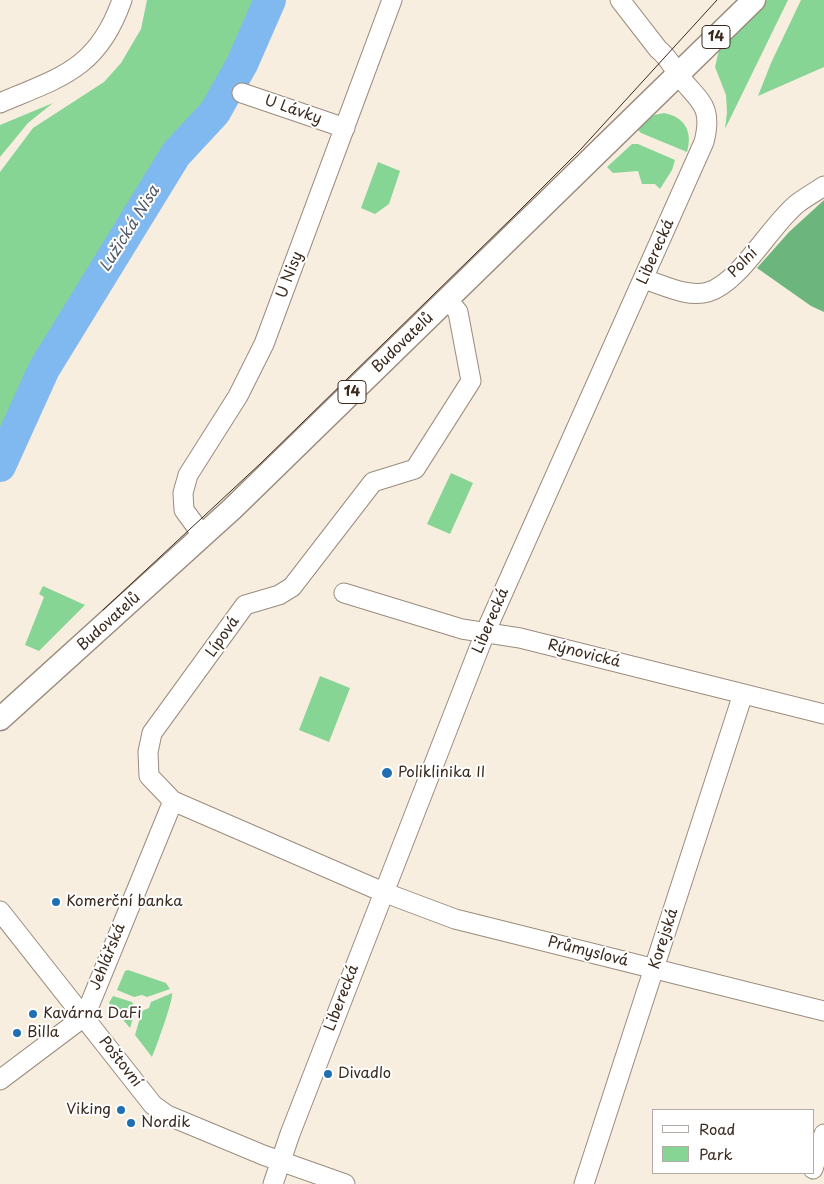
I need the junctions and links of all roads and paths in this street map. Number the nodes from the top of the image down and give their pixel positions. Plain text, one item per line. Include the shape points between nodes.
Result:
1 (122, 0) edge
2 (392, 0) edge
3 (620, 0) edge
4 (754, 0) edge
5 (678, 75) junction
6 (242, 93) dead end
7 (0, 103) edge
8 (345, 128) junction
9 (824, 186) edge
10 (644, 279) junction
11 (448, 300) junction
12 (203, 536) junction
13 (344, 593) dead end
14 (484, 633) junction
15 (743, 694) junction
16 (824, 714) edge
17 (0, 719) edge
18 (173, 801) junction
19 (384, 892) junction
20 (0, 911) edge
21 (654, 969) junction
22 (824, 1011) edge
23 (85, 1016) junction
24 (0, 1080) edge
25 (824, 1134) edge
26 (280, 1161) junction
27 (814, 1166) edge
28 (273, 1184) edge
29 (345, 1184) edge
30 (584, 1184) edge

1 - 7 street via 94,53 69,73
2 - 8 street, U Nisy
3 - 5 street, Liberecká via 666,55
4 - 5 main road, Budovatelů / 14
5 - 10 street, Liberecká via 702,100 708,113 707,130 695,165
5 - 11 main road, Budovatelů / 14
6 - 8 street, U Lávky
8 - 12 street, U Nisy via 264,344 238,396 188,475 183,493 184,510
9 - 10 street, Polní via 797,203 726,281 708,292 689,293
10 - 14 street, Liberecká
11 - 12 main road, Budovatelů / 14
11 - 18 street, Lípová via 458,312 471,381 415,469 373,482 292,588 245,605 152,733 148,752 149,776
12 - 17 main road, Budovatelů / 14
13 - 14 street, Rýnovická
14 - 15 street, Rýnovická via 520,638
14 - 19 street, Liberecká
15 - 16 street, Rýnovická
15 - 21 street, Korejská
18 - 19 street, Lípová
18 - 23 street, Jehlářská
19 - 21 street, Průmyslová via 455,918
19 - 26 street, Liberecká
20 - 23 street, Poštovní
21 - 22 street, Průmyslová
21 - 30 street, Korejská
23 - 24 street
23 - 26 street, Poštovní via 153,1105 167,1115
25 - 27 street
26 - 28 street, Liberecká
26 - 29 street, Poštovní

